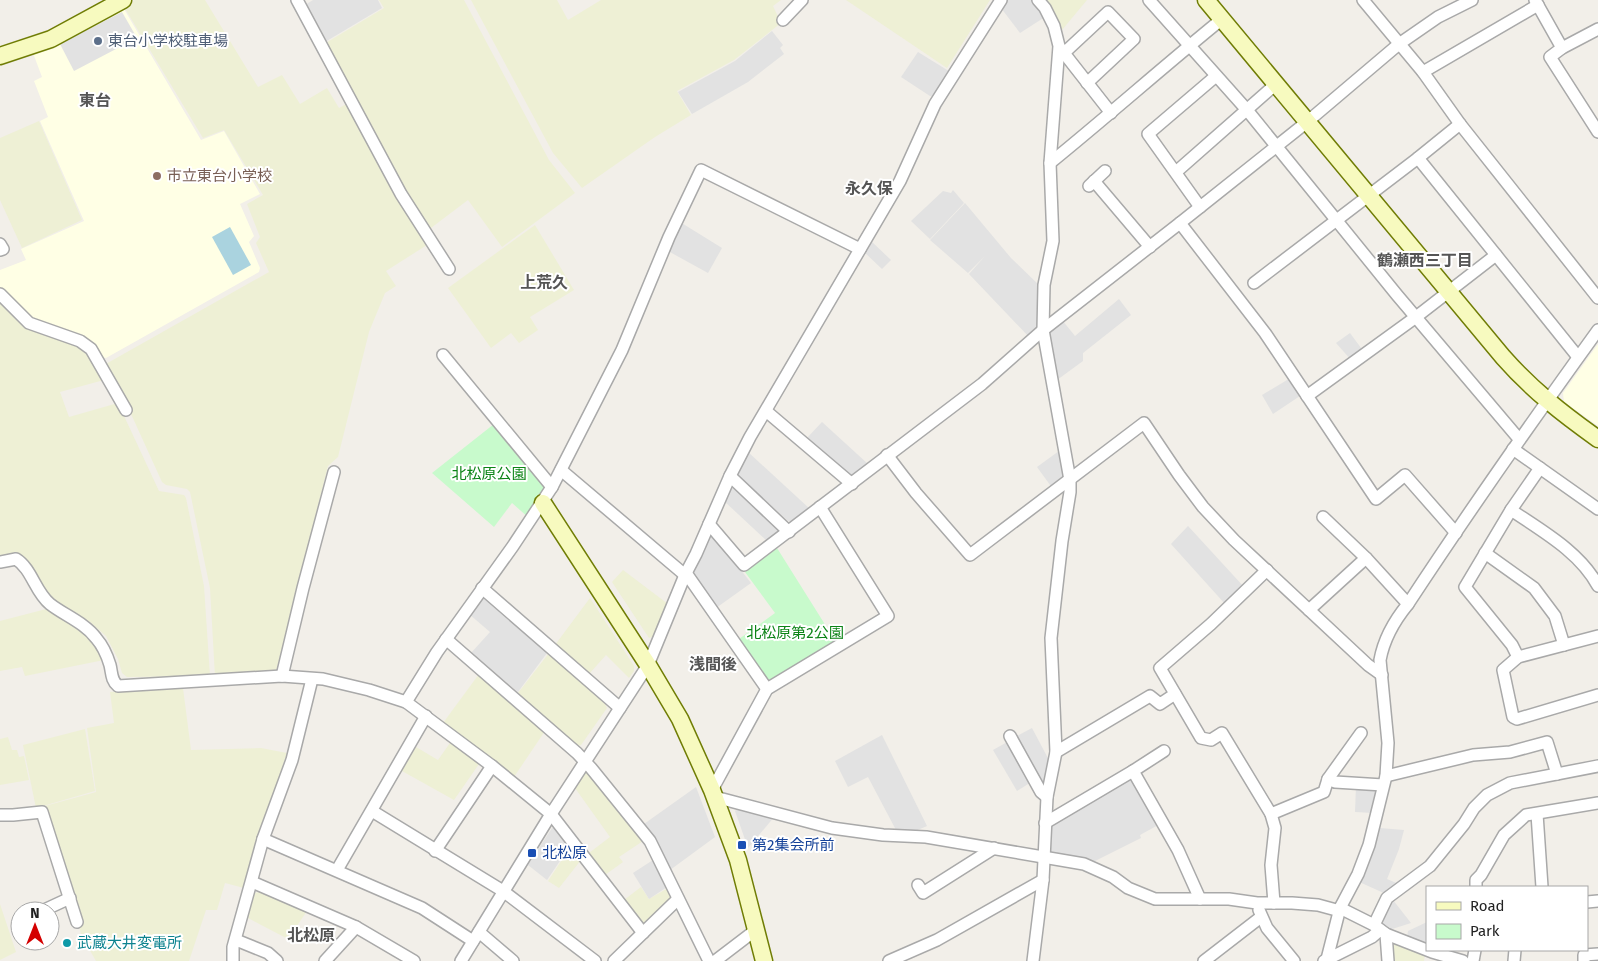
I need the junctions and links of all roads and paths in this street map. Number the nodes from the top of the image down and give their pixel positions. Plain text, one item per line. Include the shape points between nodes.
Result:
1 (123, 0) edge
2 (297, 0) edge
3 (802, 0) edge
4 (1002, 0) edge
5 (1038, 0) edge
6 (1149, 0) edge
7 (1206, 0) edge
8 (1362, 0) edge
9 (1472, 0) edge
10 (1536, 2) edge
11 (1222, 19) junction
12 (783, 20) dead end
13 (1598, 29) edge
14 (1398, 44) junction
15 (1190, 45) junction
16 (1562, 48) junction
17 (1061, 50) junction
18 (0, 56) edge
19 (1423, 72) junction
20 (1216, 76) junction
21 (1087, 83) junction
22 (1276, 84) junction
23 (1246, 110) junction
24 (1112, 113) junction
25 (1307, 122) junction
26 (1460, 124) junction
27 (1598, 132) edge
28 (1276, 146) junction
29 (1418, 158) junction
30 (1050, 163) junction
31 (1105, 171) dead end
32 (1176, 172) junction
33 (1369, 195) junction
34 (1200, 207) junction
35 (1337, 220) junction
36 (1180, 223) junction
37 (0, 244) edge
38 (1150, 247) junction
39 (860, 249) junction
40 (0, 250) edge
41 (1496, 255) junction
42 (449, 269) dead end
43 (1254, 283) dead end
44 (1449, 292) junction
45 (0, 294) edge
46 (1598, 298) edge
47 (1416, 317) junction
48 (1043, 330) junction
49 (1598, 330) edge
50 (443, 354) dead end
51 (1578, 357) junction
52 (1307, 396) junction
53 (1547, 402) junction
54 (126, 410) dead end
55 (766, 411) junction
56 (1598, 439) edge
57 (1516, 444) junction
58 (887, 455) junction
59 (1540, 468) junction
60 (561, 470) junction
61 (334, 472) dead end
62 (730, 476) junction
63 (1070, 480) junction
64 (852, 484) junction
65 (552, 487) junction
66 (543, 503) junction
67 (820, 507) junction
68 (1598, 509) edge
69 (1511, 510) junction
70 (1323, 517) dead end
71 (709, 524) junction
72 (789, 532) junction
73 (1456, 533) junction
74 (1485, 553) junction
75 (1366, 558) junction
76 (0, 562) edge
77 (1267, 570) junction
78 (685, 574) junction
79 (1597, 582) edge
80 (482, 588) junction
81 (1408, 604) junction
82 (1309, 610) junction
83 (1598, 636) edge
84 (446, 639) junction
85 (1564, 645) junction
86 (1518, 657) junction
87 (648, 665) junction
88 (1382, 675) junction
89 (282, 676) junction
90 (312, 679) junction
91 (767, 689) junction
92 (1176, 694) junction
93 (1598, 695) edge
94 (406, 702) junction
95 (620, 708) junction
96 (426, 716) junction
97 (1361, 733) dead end
98 (1010, 736) dead end
99 (1164, 751) dead end
100 (1056, 752) junction
101 (584, 761) junction
102 (492, 766) junction
103 (1597, 770) edge
104 (1133, 771) junction
105 (1557, 774) junction
106 (1328, 779) junction
107 (1384, 780) junction
108 (714, 793) junction
109 (1048, 797) junction
110 (1598, 804) edge
111 (372, 812) junction
112 (551, 814) junction
113 (1270, 814) junction
114 (1537, 814) junction
115 (0, 815) edge
116 (1045, 823) junction
117 (263, 839) junction
118 (994, 848) junction
119 (435, 851) junction
120 (1044, 857) junction
121 (337, 870) junction
122 (1043, 880) junction
123 (252, 882) junction
124 (918, 886) dead end
125 (1476, 886) edge
126 (1542, 886) edge
127 (503, 891) junction
128 (70, 898) junction
129 (678, 899) junction
130 (1200, 899) junction
131 (60, 903) edge
132 (1257, 903) junction
133 (1274, 903) junction
134 (1340, 910) junction
135 (1262, 917) junction
136 (77, 922) dead end
137 (356, 927) junction
138 (757, 929) junction
139 (1380, 930) junction
140 (642, 933) junction
141 (476, 937) junction
142 (236, 940) junction
143 (1426, 949) edge
144 (1430, 951) edge
145 (1598, 954) edge
146 (1326, 960) edge
147 (233, 961) edge
148 (277, 961) edge
149 (326, 961) edge
150 (414, 961) edge
151 (461, 961) edge
152 (513, 961) edge
153 (594, 961) edge
154 (614, 961) edge
155 (709, 961) edge
156 (715, 961) edge
157 (764, 961) edge
158 (890, 961) edge
159 (1033, 961) edge
160 (1204, 961) edge
161 (1294, 961) edge
162 (1388, 961) edge
163 (1463, 961) edge
164 (1584, 961) edge

1 - 18 street via 51,39
2 - 42 street via 401,194
3 - 12 street
4 - 39 street via 935,104 900,181
5 - 17 street via 1054,26
6 - 15 street
7 - 11 street
8 - 14 street
9 - 14 street
10 - 16 street
10 - 19 street
11 - 15 street
11 - 22 street
13 - 16 street
14 - 19 street
14 - 25 street
15 - 20 street
15 - 24 street
16 - 27 street via 1550,57
17 - 21 street
17 - 21 street via 1108,12 1134,39
17 - 30 street
19 - 26 street
20 - 23 street
20 - 32 street via 1148,134
21 - 24 street
22 - 23 street
22 - 25 street
23 - 28 street
23 - 32 street
24 - 30 street
25 - 28 street
25 - 33 street
26 - 29 street
26 - 46 street
28 - 34 street
28 - 35 street
29 - 33 street
29 - 41 street
30 - 48 street via 1053,241 1044,285
31 - 38 street via 1091,184
32 - 34 street
33 - 35 street
33 - 44 street
34 - 36 street
35 - 43 street
35 - 47 street
36 - 38 street
36 - 52 street via 1265,333
37 - 40 street
38 - 48 street
39 - 55 street
39 - 60 street via 701,170 622,350
41 - 44 street
41 - 51 street
44 - 47 street
44 - 53 street via 1522,379
45 - 54 street via 29,323 86,345
47 - 52 street
47 - 57 street
48 - 58 street via 982,384
48 - 63 street
49 - 51 street
50 - 65 street
51 - 53 street
52 - 73 street via 1376,499 1405,475
53 - 56 street
53 - 57 street
55 - 62 street
55 - 64 street
57 - 59 street
57 - 73 street
58 - 63 street via 970,555
58 - 64 street
59 - 68 street
59 - 69 street
60 - 65 street
60 - 78 street
61 - 89 street
62 - 71 street
62 - 72 street
63 - 77 street via 1144,423 1196,499
63 - 100 street via 1051,638
64 - 67 street
65 - 66 street
66 - 80 street
66 - 87 street
67 - 72 street
67 - 91 street via 888,616
69 - 74 street
69 - 79 street via 1577,557
70 - 75 street
71 - 72 street via 744,566
71 - 78 street
73 - 81 street
74 - 85 street via 1534,588 1555,616
74 - 86 street via 1465,587
75 - 81 street
75 - 82 street
76 - 89 street via 16,558 50,604 95,636 104,649 113,682 118,686
77 - 82 street
77 - 92 street via 1160,668
78 - 87 street
78 - 91 street
80 - 84 street
80 - 95 street
81 - 88 street via 1394,621 1382,648
82 - 88 street
83 - 85 street
84 - 94 street
84 - 101 street
85 - 86 street
86 - 93 street via 1503,670 1513,717 1518,719
87 - 95 street
87 - 108 street via 680,719
88 - 107 street via 1388,743
89 - 90 street
90 - 94 street via 369,690
90 - 117 street via 292,760
91 - 108 street
92 - 100 street via 1160,704 1150,696
92 - 113 street via 1201,738 1211,740 1222,733
94 - 96 street
95 - 101 street
96 - 102 street
96 - 111 street
97 - 106 street
98 - 109 street via 1041,792
99 - 104 street
100 - 109 street
101 - 112 street
101 - 129 street via 650,841
102 - 112 street
102 - 119 street
103 - 105 street
104 - 116 street
104 - 130 street via 1178,850
105 - 107 street via 1547,742 1510,752 1473,756
105 - 139 street via 1510,783 1487,795 1430,866 1386,898
106 - 107 street via 1335,782
106 - 113 street via 1324,792
107 - 134 street via 1369,845
108 - 118 street via 832,828 926,837
108 - 138 street via 738,860
109 - 116 street
110 - 114 street
111 - 119 street
111 - 121 street
112 - 127 street
112 - 140 street
113 - 133 street via 1275,828 1270,864
114 - 125 street via 1526,815 1504,835 1476,880
114 - 126 street
115 - 128 street via 42,812
116 - 120 street
117 - 121 street
117 - 123 street
118 - 120 street
118 - 124 street via 923,893
119 - 127 street
120 - 122 street
120 - 130 street via 1084,864 1155,899
121 - 141 street via 422,908
122 - 158 street via 937,940
122 - 159 street
123 - 137 street
123 - 142 street
127 - 141 street
127 - 153 street
128 - 131 street
128 - 136 street
129 - 140 street
129 - 155 street
130 - 132 street
132 - 133 street
132 - 135 street
133 - 134 street via 1318,905
134 - 139 street
134 - 146 street
135 - 160 street
135 - 161 street
137 - 149 street
137 - 150 street
138 - 156 street
138 - 157 street
139 - 143 street
139 - 146 street
139 - 162 street
140 - 154 street
141 - 151 street
141 - 152 street
142 - 147 street
142 - 148 street via 268,953
144 - 163 street
145 - 164 street via 1584,955

